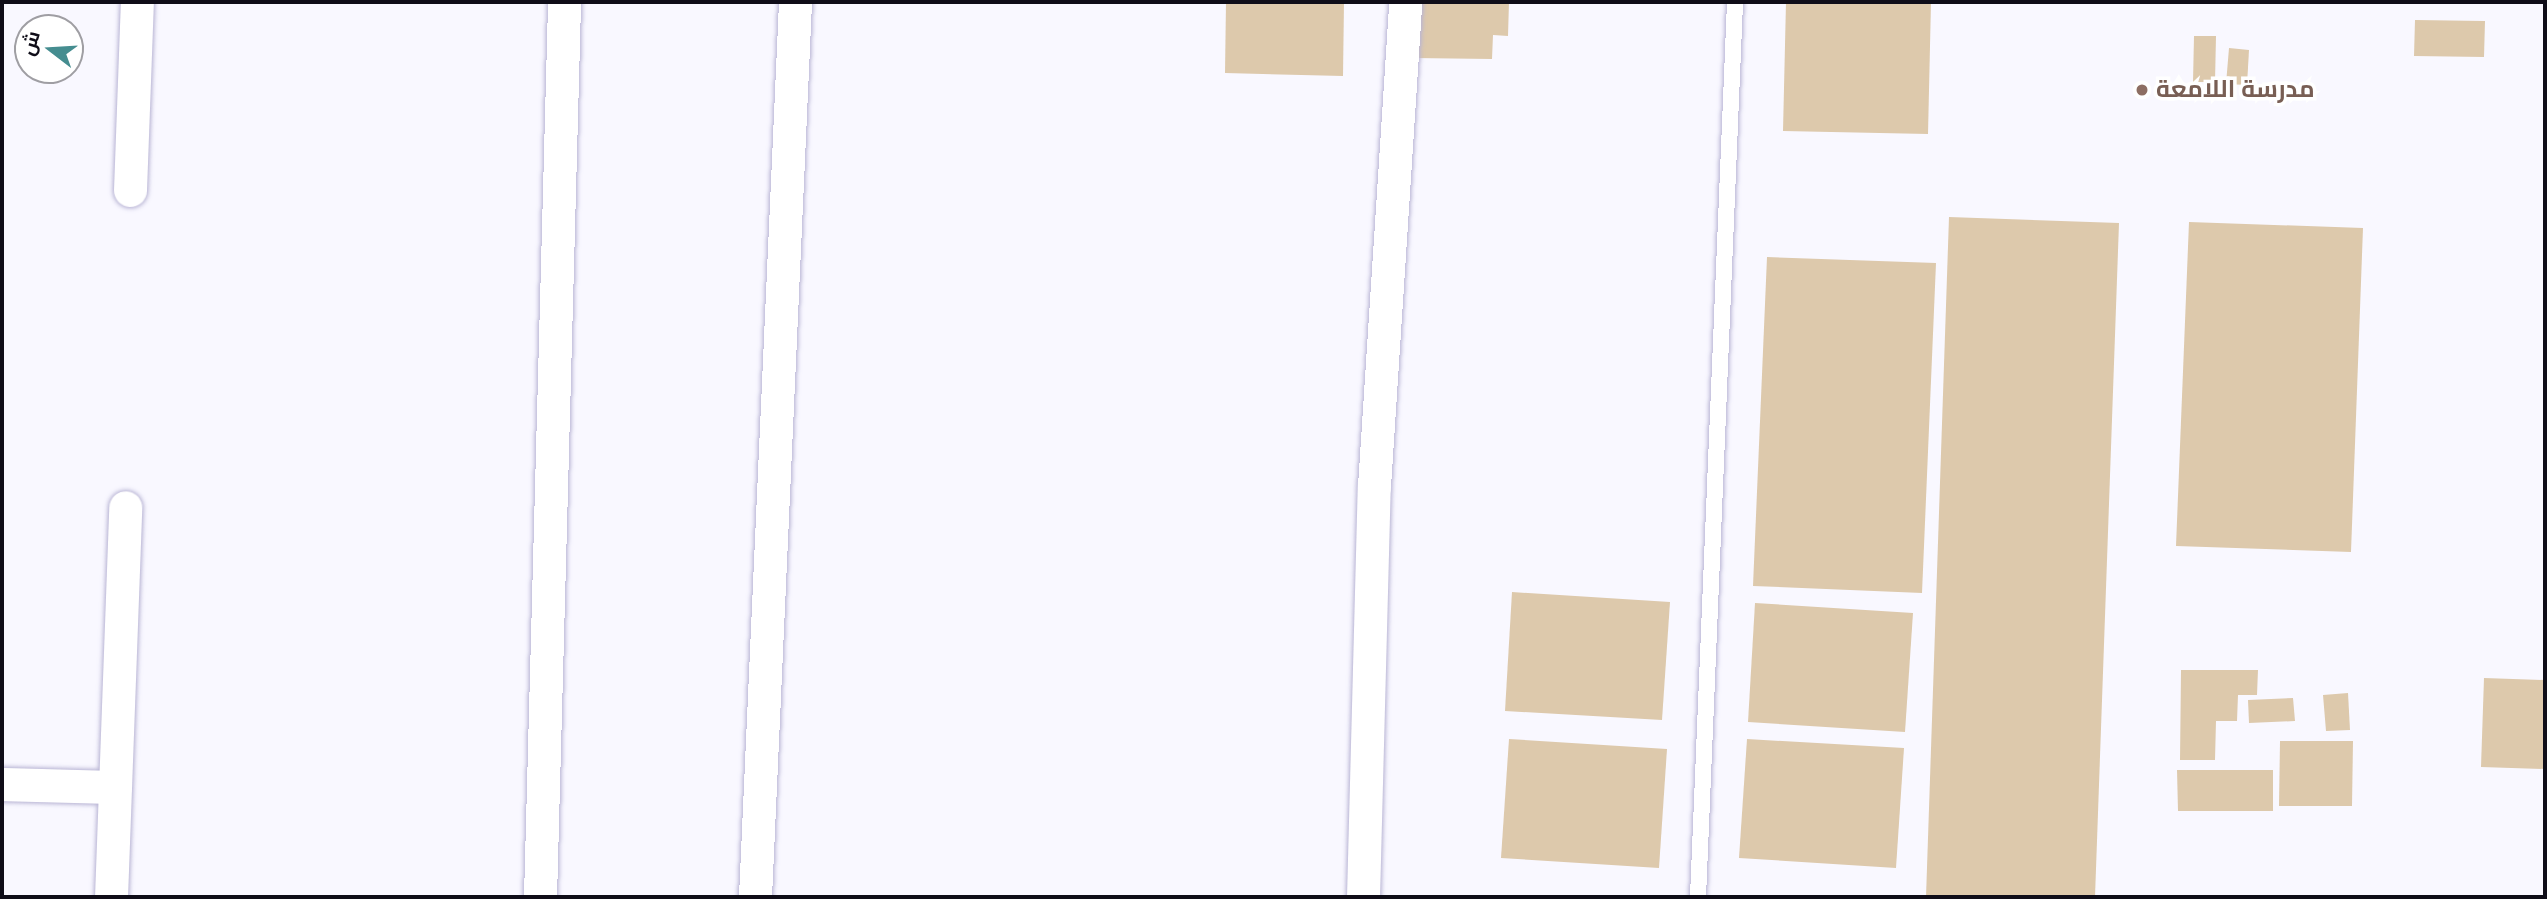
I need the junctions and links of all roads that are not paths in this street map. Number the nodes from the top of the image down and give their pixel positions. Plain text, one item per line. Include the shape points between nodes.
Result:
1 (137, 2) edge
2 (564, 2) edge
3 (795, 2) edge
4 (1405, 2) edge
5 (1735, 2) edge
6 (130, 190) dead end
7 (125, 507) dead end
8 (2, 784) edge
9 (115, 787) junction
10 (111, 897) edge
11 (540, 897) edge
12 (755, 897) edge
13 (1363, 897) edge
14 (1698, 897) edge

1 - 6 street
2 - 11 street
3 - 12 street
4 - 13 street via 1374,486
5 - 14 lane
7 - 9 street
8 - 9 street
9 - 10 street

